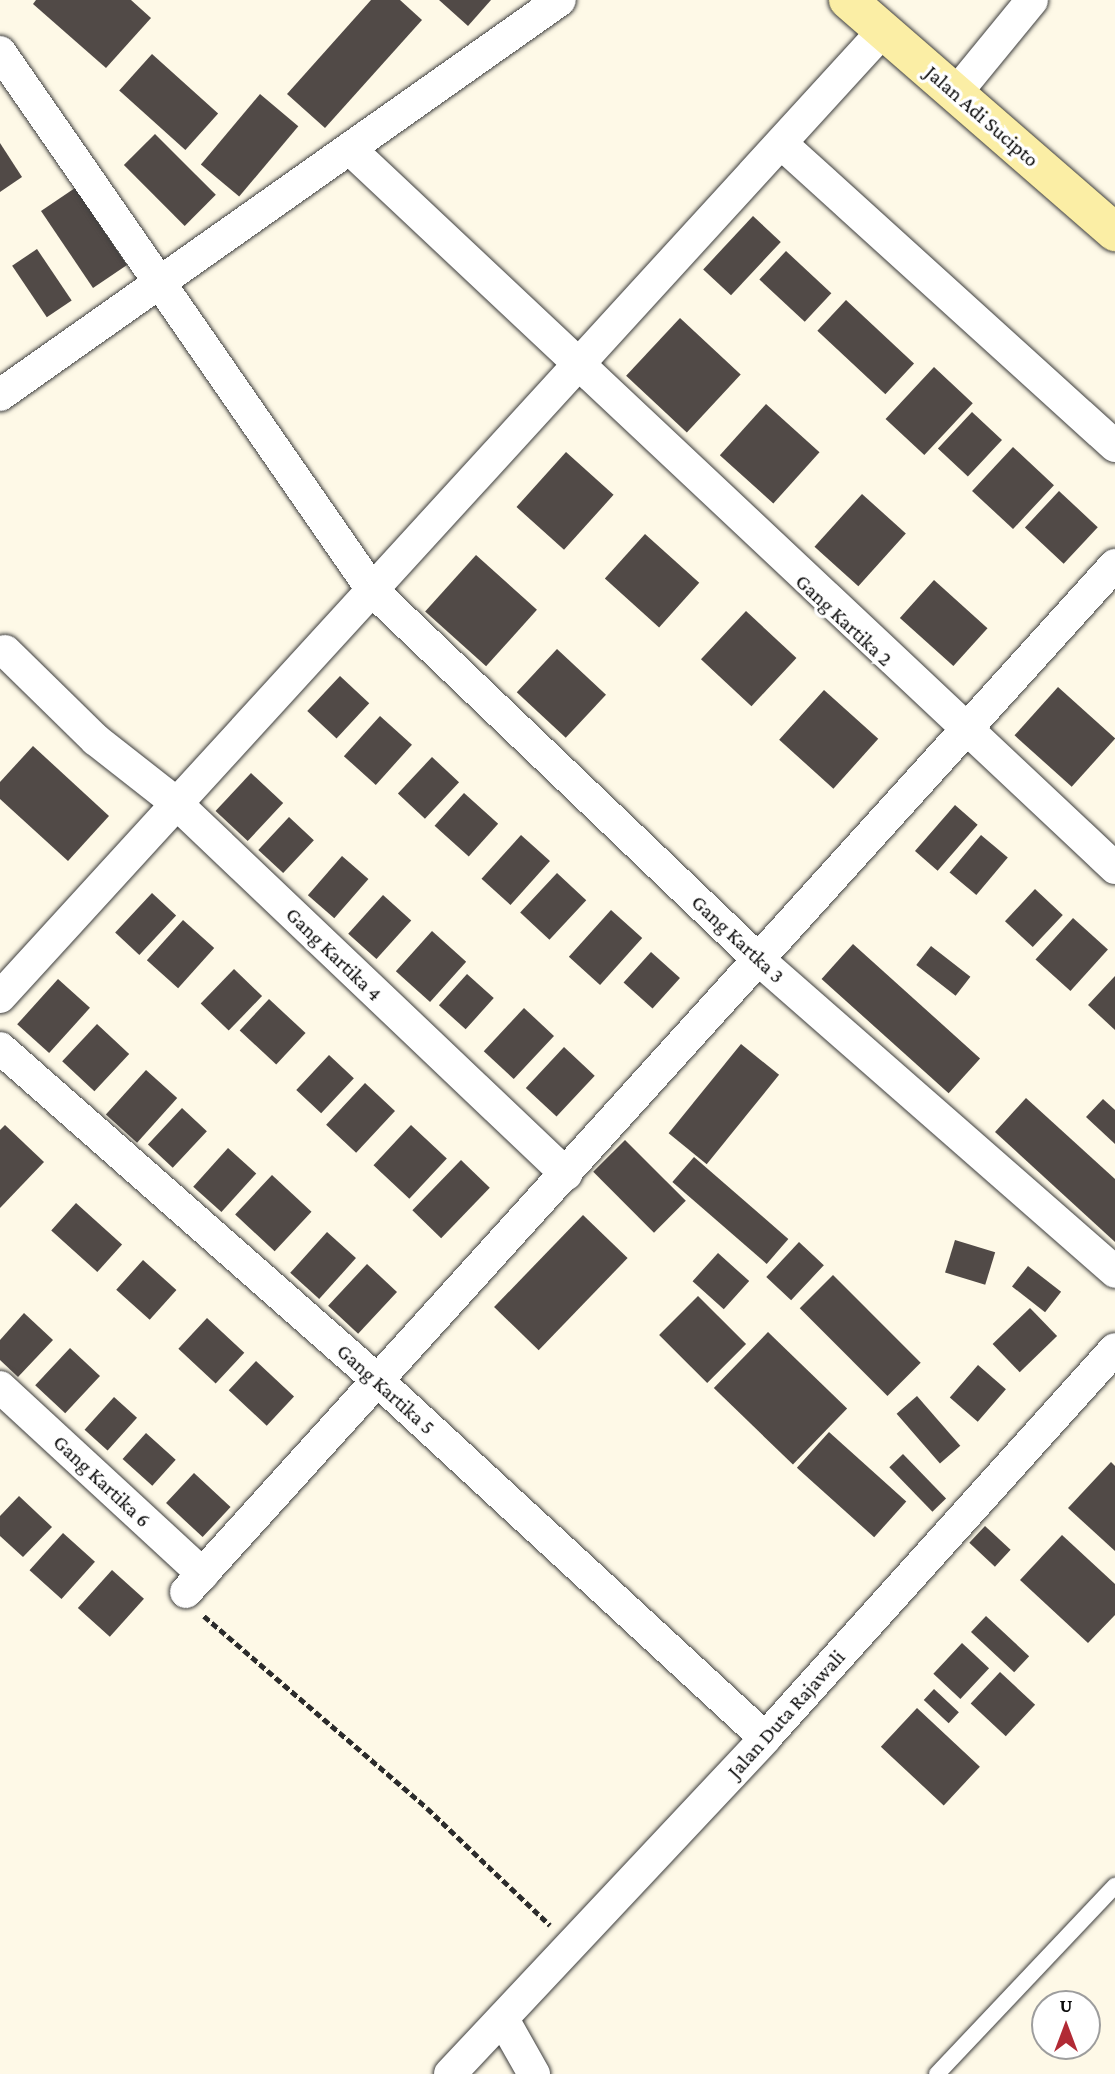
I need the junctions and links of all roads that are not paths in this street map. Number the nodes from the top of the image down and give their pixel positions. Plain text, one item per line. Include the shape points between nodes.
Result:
1 (560, 0) edge
2 (848, 0) edge
3 (1032, 0) edge
4 (883, 31) junction
5 (4, 67) edge
6 (956, 93) junction
7 (783, 145) junction
8 (350, 149) junction
9 (1115, 232) edge
10 (158, 286) junction
11 (577, 368) junction
12 (0, 396) edge
13 (1115, 446) edge
14 (1115, 565) edge
15 (373, 591) junction
16 (5, 651) dead end
17 (963, 732) junction
18 (175, 802) junction
19 (1115, 869) edge
20 (758, 959) junction
21 (0, 997) edge
22 (0, 1048) edge
23 (566, 1174) junction
24 (1115, 1272) edge
25 (1115, 1349) edge
26 (376, 1379) junction
27 (0, 1387) edge
28 (765, 1738) junction
29 (1115, 1886) edge
30 (504, 2021) junction
31 (450, 2074) edge
32 (534, 2074) edge
33 (937, 2074) edge

1 - 8 street
2 - 4 main road, Jalan Adi Sucipto
3 - 6 street
4 - 6 main road, Jalan Adi Sucipto
4 - 7 street
5 - 10 street, Gang Kartka 3
6 - 9 main road, Jalan Adi Sucipto
7 - 11 street
7 - 13 street
8 - 10 street
8 - 11 street, Gang Kartika 2
10 - 12 street
10 - 15 street, Gang Kartka 3
11 - 15 street
11 - 17 street, Gang Kartika 2
14 - 17 street
15 - 18 street
15 - 20 street, Gang Kartka 3
16 - 18 street, Gang Kartika 4 via 96,740
17 - 19 street, Gang Kartika 2
17 - 20 street
18 - 21 street
18 - 23 street, Gang Kartika 4
20 - 23 street
20 - 24 street, Gang Kartka 3
22 - 26 street, Gang Kartika 5
23 - 26 street
25 - 28 street, Jalan Duta Rajawali
26 - 27 street, Gang Kartika 6 via 195,1583
26 - 28 street, Gang Kartika 5
28 - 30 street, Jalan Duta Rajawali
29 - 33 lane
30 - 31 street, Jalan Duta Rajawali
30 - 32 street

